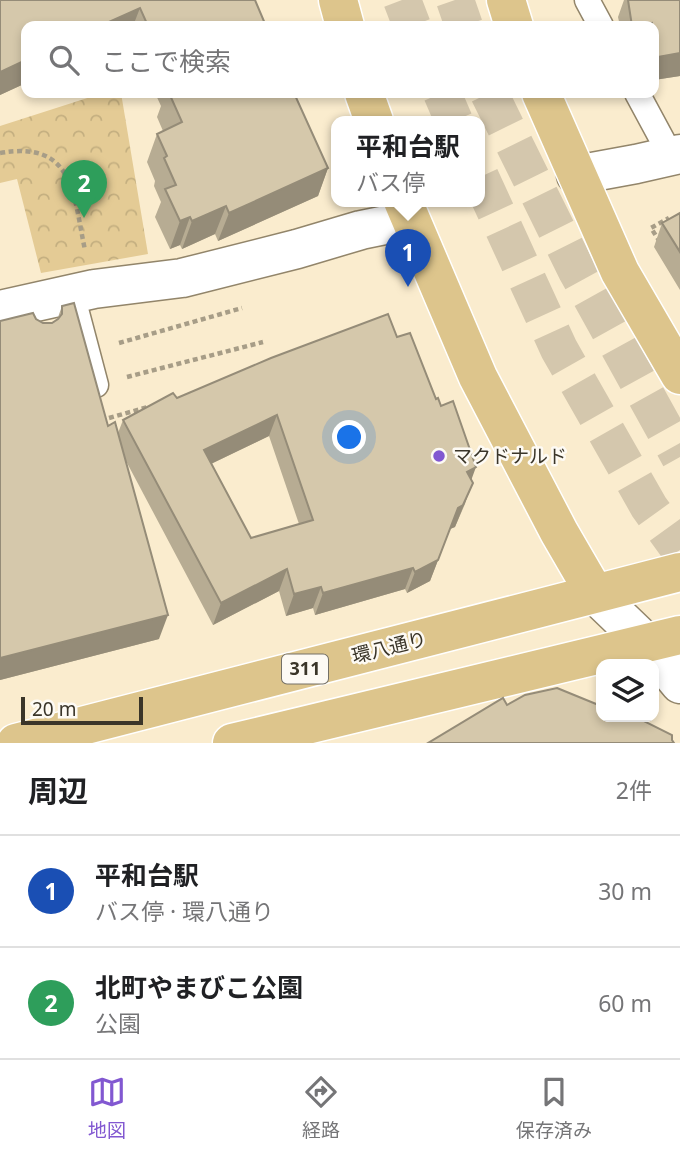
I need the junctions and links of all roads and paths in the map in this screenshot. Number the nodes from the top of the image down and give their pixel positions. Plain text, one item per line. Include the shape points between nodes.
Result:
1 (338, 0) edge
2 (506, 0) edge
3 (587, 0) edge
4 (344, 21) edge
5 (512, 21) edge
6 (598, 21) edge
7 (366, 98) edge
8 (543, 98) edge
9 (640, 98) edge
10 (372, 116) edge
11 (0, 153) edge
12 (676, 155) edge
13 (576, 175) junction
14 (406, 211) edge
15 (669, 218) edge
16 (660, 243) dead end
17 (83, 292) junction
18 (23, 312) edge
19 (263, 342) dead end
20 (680, 375) edge
21 (96, 385) junction
22 (159, 404) edge
23 (105, 419) joint
24 (680, 572) edge
25 (595, 594) junction
26 (664, 639) edge
27 (680, 684) edge
28 (16, 743) edge
29 (232, 743) edge

1 - 4 main road
2 - 5 main road
3 - 6 lane
7 - 10 main road
8 - 13 main road
9 - 12 lane
11 - 17 path via 37,152 64,170 72,187
12 - 13 street
13 - 20 main road via 620,272
14 - 17 street via 361,230 182,278
14 - 25 main road via 478,377
15 - 16 path via 651,228
17 - 18 street
17 - 21 lane
19 - 21 path
21 - 23 lane
22 - 23 path
24 - 25 main road, 環八通り / 311
25 - 26 street
25 - 28 main road, 環八通り / 311
26 - 27 street
26 - 29 main road

